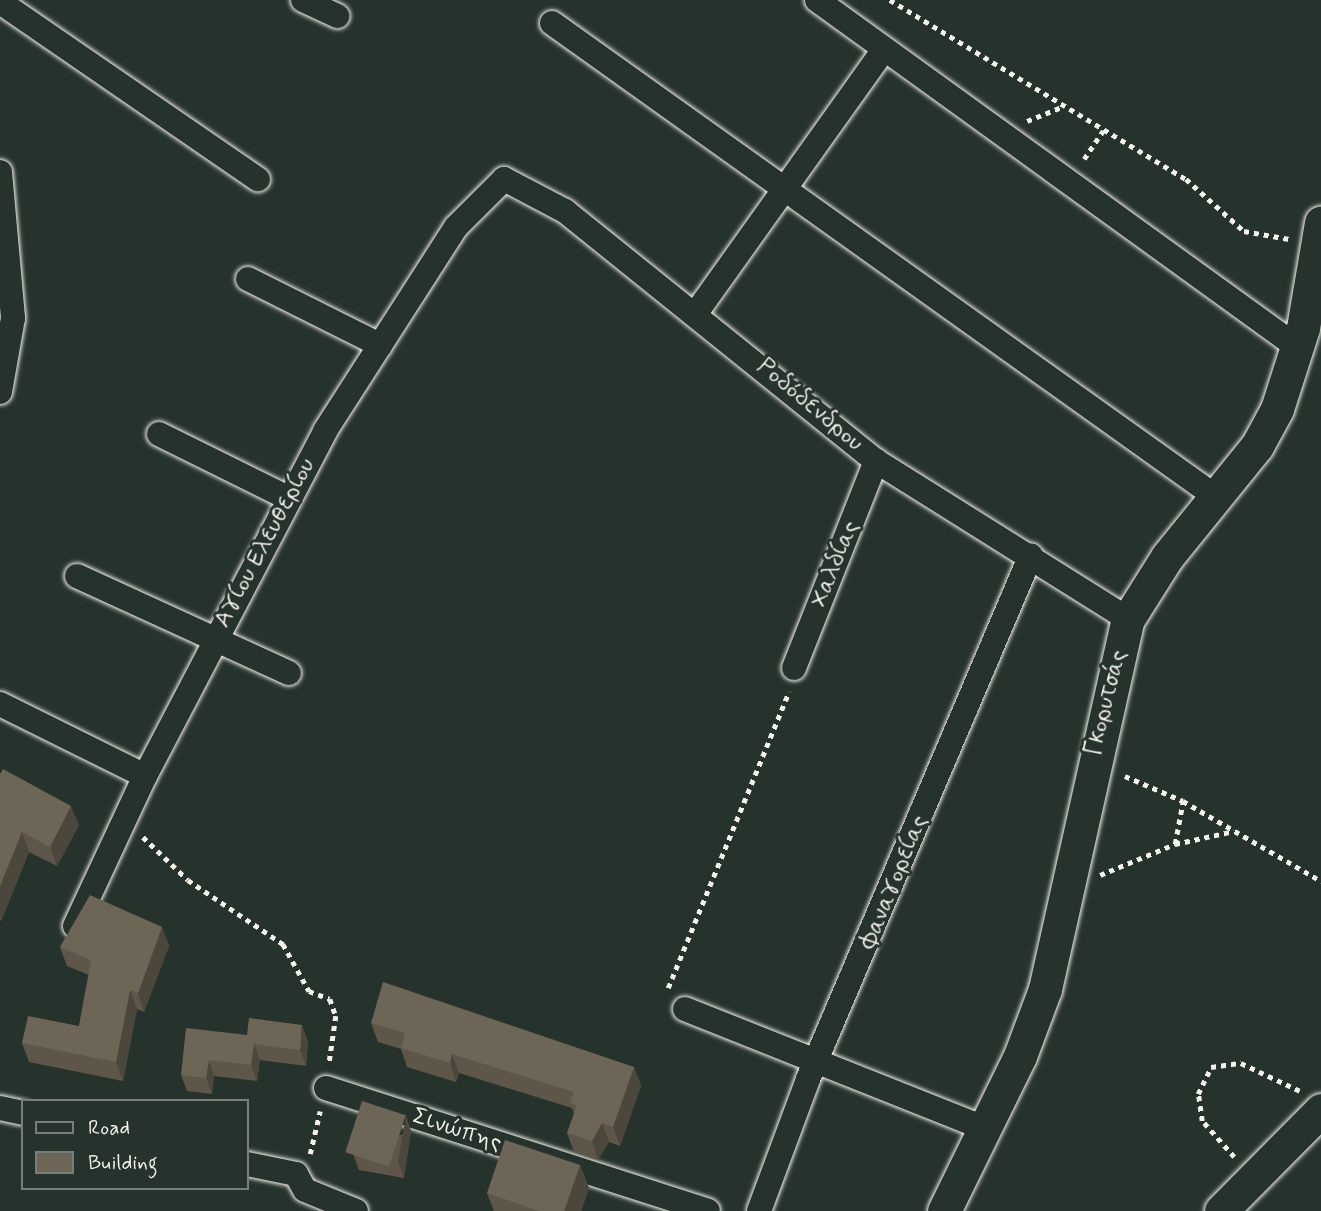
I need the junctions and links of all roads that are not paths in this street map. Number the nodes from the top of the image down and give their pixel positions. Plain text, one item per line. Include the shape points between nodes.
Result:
1 (303, 0) edge
2 (817, 0) edge
3 (0, 2) edge
4 (338, 16) dead end
5 (552, 23) dead end
6 (882, 52) junction
7 (0, 173) edge
8 (258, 179) dead end
9 (503, 179) joint
10 (782, 191) junction
11 (1320, 231) edge
12 (6, 273) edge
13 (247, 279) dead end
14 (696, 313) junction
15 (380, 345) junction
16 (1297, 347) junction
17 (0, 392) edge
18 (159, 434) dead end
19 (876, 461) junction
20 (1216, 497) junction
21 (288, 498) junction
22 (1031, 555) junction
23 (77, 576) dead end
24 (1128, 619) junction
25 (215, 639) junction
26 (794, 668) road end
27 (289, 673) dead end
28 (0, 704) edge
29 (145, 776) junction
30 (70, 936) edge
31 (685, 1009) road end
32 (815, 1064) junction
33 (326, 1088) road end
34 (1316, 1104) edge
35 (0, 1108) edge
36 (21, 1113) edge
37 (984, 1128) junction
38 (248, 1164) edge
39 (356, 1211) edge
40 (708, 1211) edge
41 (759, 1211) edge
42 (944, 1211) edge
43 (1221, 1211) edge

1 - 4 street
2 - 6 street
3 - 8 street
5 - 10 street
6 - 10 street
6 - 16 street
7 - 12 street
9 - 14 street, Ροδόδενδρου via 565,211
9 - 15 street, Αγίου Ελευθερίου via 456,227
10 - 14 street
10 - 20 street
11 - 16 street, Γκορυτσάς
12 - 17 street via 13,318
13 - 15 street
14 - 19 street, Ροδόδενδρου
15 - 21 street, Αγίου Ελευθερίου
16 - 20 street, Γκορυτσάς via 1277,409
18 - 21 street
19 - 22 street, Ροδόδενδρου
19 - 26 street, Χαλδίας
20 - 24 street, Γκορυτσάς
21 - 25 street, Αγίου Ελευθερίου
22 - 24 street, Ροδόδενδρου
22 - 32 street, Φαναγορείας
23 - 25 street
24 - 37 street, Γκορυτσάς via 1090,765 1074,880 1045,989
25 - 27 street
25 - 29 street, Αγίου Ελευθερίου
28 - 29 street
29 - 30 street, Αγίου Ελευθερίου
31 - 32 street
32 - 37 street
32 - 41 street, Φαναγορείας
33 - 40 street, Σινώπης
34 - 43 street
35 - 36 street
37 - 42 street, Γκορυτσάς
38 - 39 street via 296,1174 320,1199

